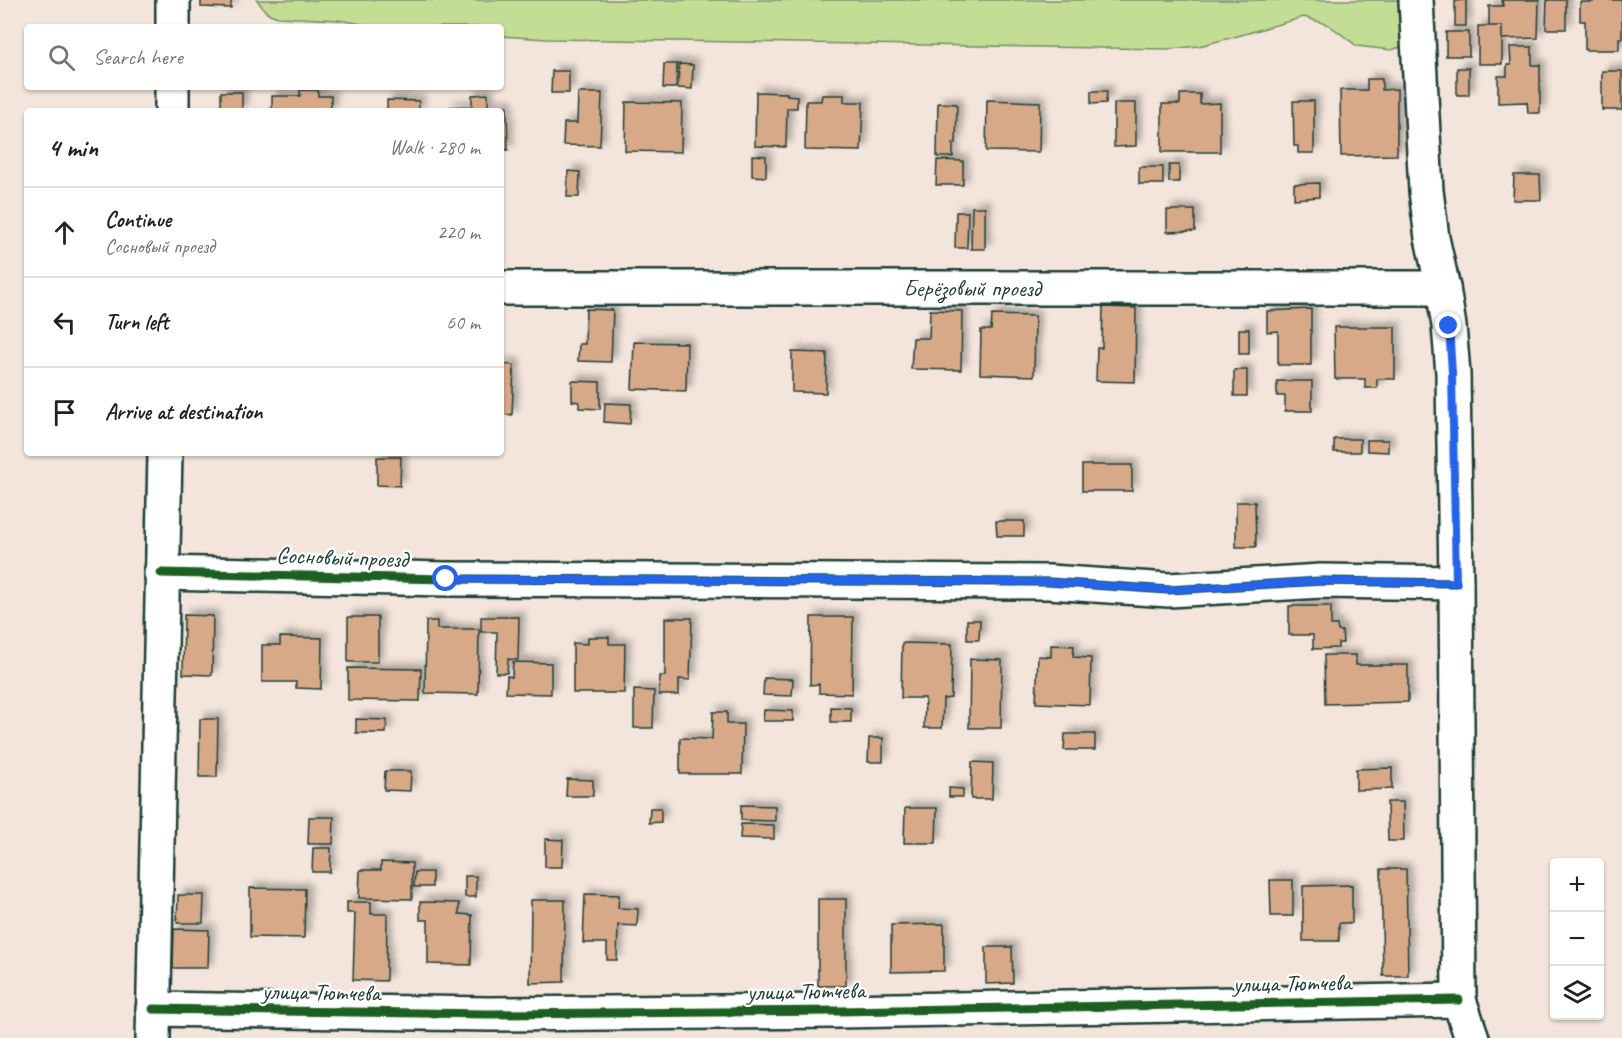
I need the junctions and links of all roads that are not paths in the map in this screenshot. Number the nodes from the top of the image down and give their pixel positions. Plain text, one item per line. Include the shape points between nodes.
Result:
1 (173, 0) edge
2 (1416, 0) edge
3 (173, 24) edge
4 (172, 90) edge
5 (172, 108) edge
6 (504, 288) edge
7 (1443, 288) junction
8 (165, 456) edge
9 (161, 573) junction
10 (1456, 583) junction
11 (1459, 1000) junction
12 (153, 1024) edge
13 (1472, 1038) edge

1 - 3 street
2 - 7 street via 1426,191
4 - 5 street
6 - 7 street, Берёзовый проезд
7 - 10 street via 1452,373
8 - 9 street
9 - 10 street, Сосновый проезд via 446,579 1048,582 1169,590 1321,581
9 - 12 street
10 - 11 street
11 - 12 street, улица Тютчева via 489,1014
11 - 13 street

